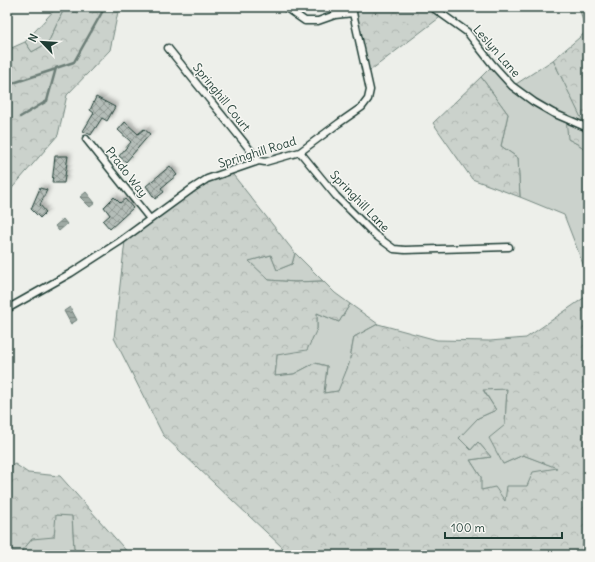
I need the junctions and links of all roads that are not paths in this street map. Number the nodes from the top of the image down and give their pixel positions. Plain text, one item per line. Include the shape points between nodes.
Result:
1 (285, 7) edge
2 (432, 7) edge
3 (354, 10) edge
4 (168, 48) dead end
5 (588, 128) edge
6 (86, 138) dead end
7 (300, 152) junction
8 (259, 161) junction
9 (150, 219) junction
10 (509, 247) dead end
11 (7, 309) edge

1 - 3 street via 305,21 318,21
2 - 5 street, Leslyn Lane via 467,32 512,86 553,113
3 - 7 street, Springhill Road via 370,90 368,100 362,108
4 - 8 street, Springhill Court
6 - 9 street, Prado Way
7 - 8 street, Springhill Road via 265,162
7 - 10 street, Springhill Lane via 336,196 394,249
8 - 9 street, Springhill Road via 207,179
9 - 11 street, Springhill Road via 71,273

